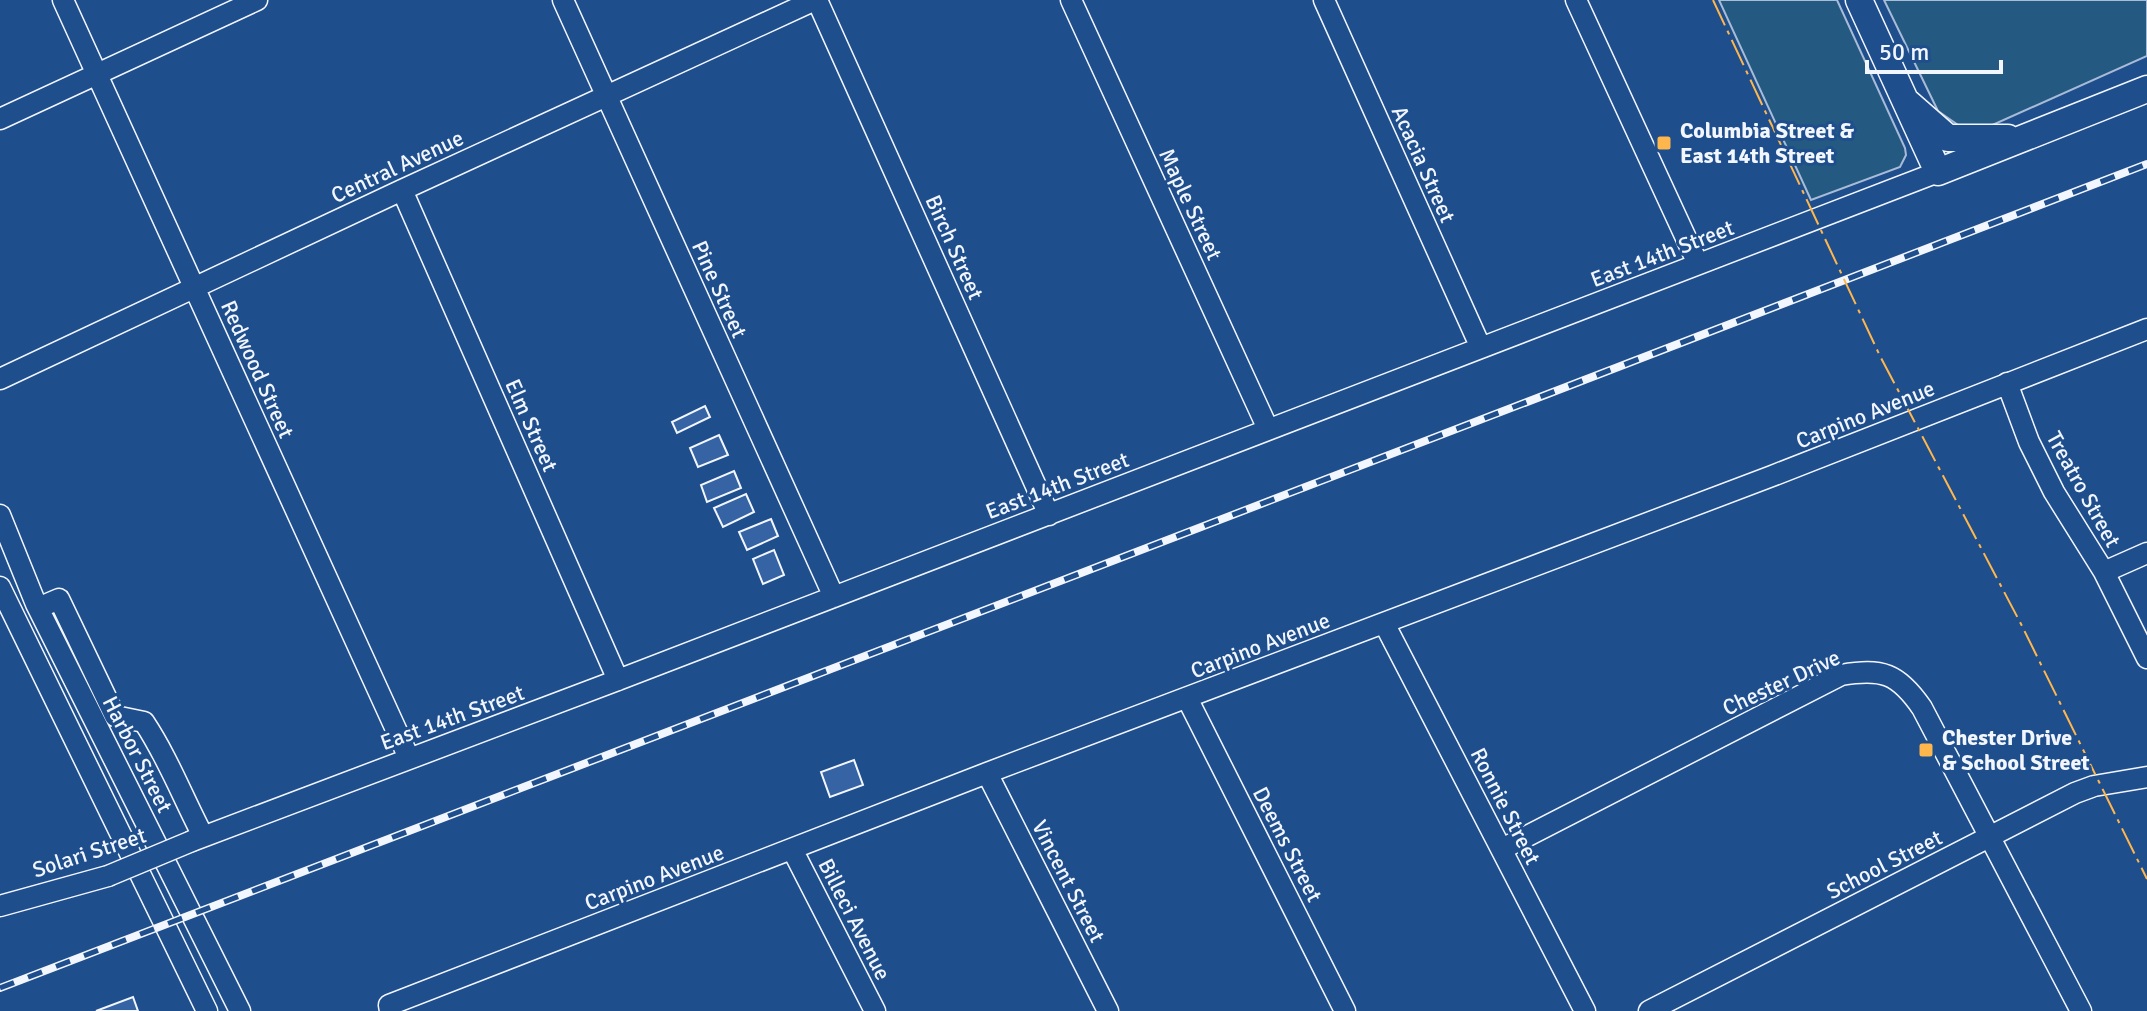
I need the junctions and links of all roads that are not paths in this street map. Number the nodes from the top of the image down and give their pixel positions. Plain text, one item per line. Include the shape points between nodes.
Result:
1 (63, 0) edge
2 (257, 0) edge
3 (563, 0) edge
4 (816, 0) edge
5 (1071, 0) edge
6 (1324, 0) edge
7 (1576, 0) edge
8 (1859, 0) edge
9 (98, 73) junction
10 (2147, 89) edge
11 (606, 96) junction
12 (1903, 99) junction
13 (0, 119) edge
14 (2024, 138) junction
15 (1938, 172) junction
16 (402, 190) junction
17 (1698, 264) junction
18 (195, 287) junction
19 (2147, 329) edge
20 (1481, 348) junction
21 (0, 379) edge
22 (2007, 383) junction
23 (1268, 429) junction
24 (0, 515) edge
25 (1049, 515) junction
26 (2147, 553) edge
27 (2104, 572) junction
28 (0, 587) edge
29 (834, 597) junction
30 (38, 608) junction
31 (6, 617) edge
32 (1384, 623) junction
33 (2147, 658) edge
34 (618, 680) junction
35 (1187, 698) junction
36 (409, 758) junction
37 (987, 773) junction
38 (2147, 777) edge
39 (1988, 837) junction
40 (198, 838) junction
41 (792, 849) junction
42 (1502, 849) junction
43 (0, 906) edge
44 (2074, 1004) edge
45 (390, 1008) edge
46 (207, 1011) edge
47 (240, 1011) edge
48 (875, 1011) edge
49 (1108, 1011) edge
50 (1345, 1011) edge
51 (1585, 1011) edge
52 (1649, 1011) edge

1 - 9 street, Redwood Street
2 - 9 street
3 - 11 street, Pine Street
4 - 11 street, Central Avenue
4 - 25 street, Birch Street
5 - 23 street, Maple Street
6 - 20 street, Acacia Street
7 - 17 street
8 - 12 main road
9 - 13 street
9 - 18 street, Redwood Street
10 - 14 main road
11 - 16 street, Central Avenue
11 - 29 street, Pine Street
12 - 14 main road via 1948,138
12 - 15 main road
14 - 15 main road
15 - 17 street, East 14th Street
16 - 18 street, Central Avenue
16 - 34 street, Elm Street
17 - 20 street, East 14th Street
18 - 21 street, Central Avenue
18 - 36 street, Redwood Street
19 - 22 street, Carpino Avenue
20 - 23 street, East 14th Street
22 - 27 street, Treatro Street via 2054,492
22 - 32 street, Carpino Avenue
23 - 25 street, East 14th Street
24 - 30 street, Harbor Street
25 - 29 street, East 14th Street
26 - 27 street
27 - 33 street, Treatro Street
28 - 31 street
29 - 34 street, East 14th Street
30 - 40 street via 59,599 115,716 144,722 163,750
30 - 47 street, Harbor Street
31 - 46 street
32 - 35 street, Carpino Avenue
32 - 42 street, Ronnie Street
34 - 36 street, East 14th Street
35 - 37 street, Carpino Avenue
35 - 50 street, Deems Street
36 - 40 street, East 14th Street
37 - 41 street, Carpino Avenue
37 - 49 street, Vincent Street
38 - 39 street, School Street via 2085,788
39 - 42 street, Chester Drive via 1908,688 1890,675 1867,671 1841,675
39 - 44 street, Chester Drive
39 - 52 street, School Street
40 - 43 street, Solari Street, bridge via 108,876
41 - 45 street, Carpino Avenue
41 - 48 street, Billeci Avenue
42 - 51 street, Ronnie Street

